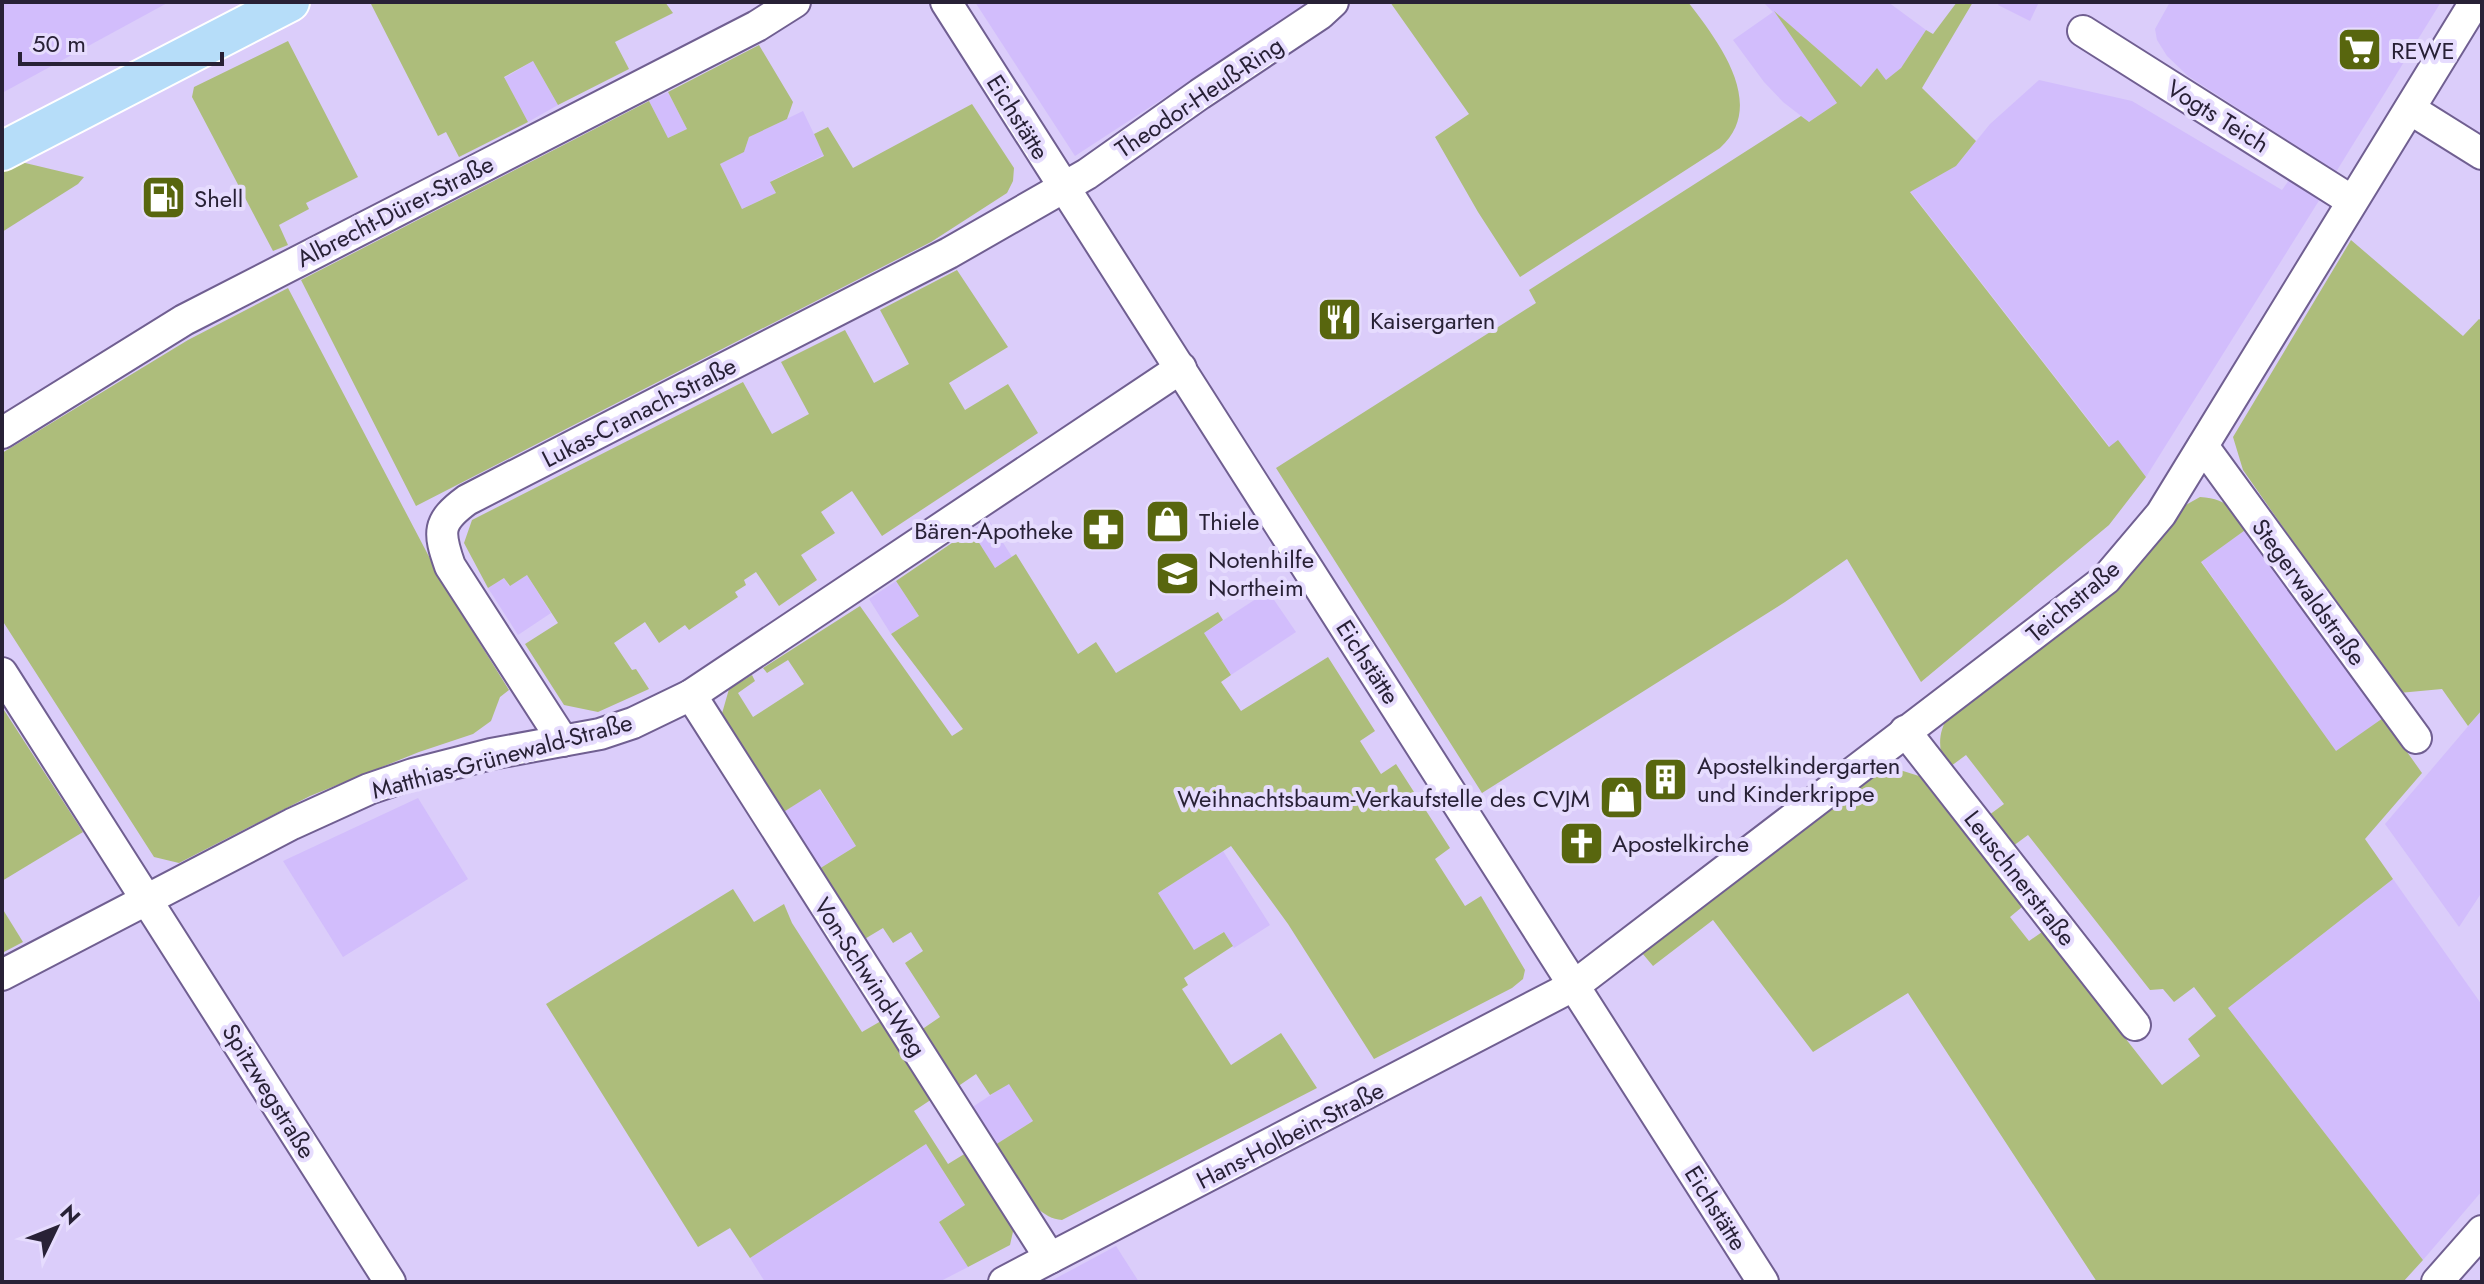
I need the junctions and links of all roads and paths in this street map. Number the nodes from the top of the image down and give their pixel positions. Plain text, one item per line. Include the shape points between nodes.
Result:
1 (290, 2) edge
2 (795, 2) edge
3 (946, 2) edge
4 (1333, 2) edge
5 (2475, 2) edge
6 (2083, 31) dead end
7 (2410, 109) junction
8 (2, 151) edge
9 (2482, 154) edge
10 (1061, 186) junction
11 (2352, 201) junction
12 (1181, 368) junction
13 (2, 433) edge
14 (2203, 446) junction
15 (2, 673) edge
16 (691, 695) junction
17 (1905, 731) junction
18 (2416, 738) dead end
19 (563, 741) junction
20 (147, 899) junction
21 (2, 975) edge
22 (1575, 985) junction
23 (2135, 1025) dead end
24 (2482, 1231) edge
25 (1050, 1258) junction
26 (390, 1282) edge
27 (1004, 1282) edge
28 (1763, 1282) edge
29 (2437, 1282) edge

1 - 8 main road
2 - 13 street, Albrecht-Dürer-Straße via 184,320
3 - 10 street, Eichstätte
4 - 10 street, Theodor-Heuß-Ring via 1087,174
5 - 7 street, Teichstraße
6 - 11 street, Vogts Teich
7 - 9 street
7 - 11 street, Teichstraße
10 - 12 street, Eichstätte
10 - 19 street, Lukas-Cranach-Straße via 949,253 453,510 442,524 450,566
11 - 14 street, Teichstraße
12 - 16 street, Matthias-Grünewald-Straße
12 - 22 street, Eichstätte
14 - 17 street, Teichstraße via 2149,530 2106,579
14 - 18 street, Stegerwaldstraße
15 - 20 street
16 - 19 street, Matthias-Grünewald-Straße via 633,723
16 - 25 street, Von-Schwind-Weg
17 - 22 street, Teichstraße
17 - 23 street, Leuschnerstraße
19 - 20 street, Matthias-Grünewald-Straße via 491,754 369,789
20 - 21 street, Matthias-Grünewald-Straße
20 - 26 street, Spitzwegstraße
22 - 25 street, Hans-Holbein-Straße
22 - 28 street, Eichstätte
24 - 29 street
25 - 27 street, Hans-Holbein-Straße

